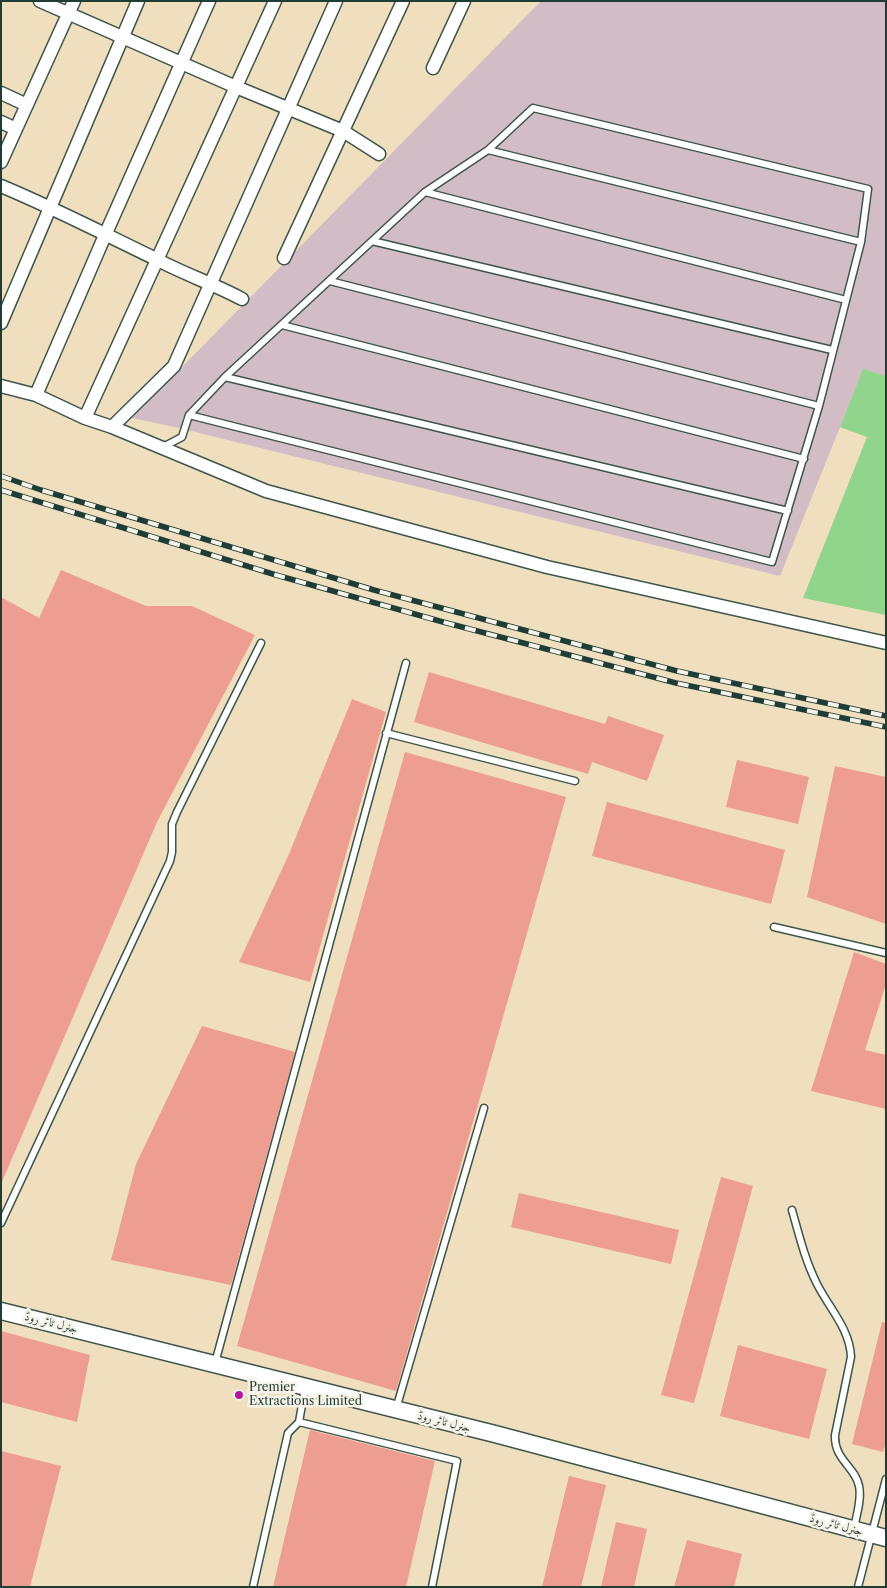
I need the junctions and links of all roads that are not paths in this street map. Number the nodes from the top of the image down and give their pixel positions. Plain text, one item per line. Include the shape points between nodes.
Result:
1 (40, 1) edge
2 (74, 1) edge
3 (138, 1) edge
4 (209, 1) edge
5 (275, 1) edge
6 (336, 1) edge
7 (404, 1) edge
8 (464, 1) edge
9 (68, 14) junction
10 (122, 37) junction
11 (182, 63) junction
12 (433, 68) dead end
13 (236, 87) junction
14 (1, 94) edge
15 (27, 105) junction
16 (288, 108) junction
17 (1, 122) edge
18 (16, 129) junction
19 (343, 131) junction
20 (488, 150) junction
21 (379, 154) dead end
22 (2, 156) edge
23 (1, 186) edge
24 (425, 192) junction
25 (50, 207) junction
26 (106, 233) junction
27 (372, 241) junction
28 (860, 242) junction
29 (284, 258) dead end
30 (157, 260) junction
31 (330, 281) junction
32 (211, 283) junction
33 (242, 299) dead end
34 (846, 300) junction
35 (1, 323) edge
36 (282, 326) junction
37 (832, 350) junction
38 (225, 377) junction
39 (1, 386) edge
40 (36, 396) junction
41 (819, 406) junction
42 (189, 415) junction
43 (85, 418) junction
44 (112, 427) junction
45 (162, 448) junction
46 (804, 459) junction
47 (788, 511) junction
48 (260, 643) dead end
49 (886, 643) edge
50 (406, 663) dead end
51 (386, 733) junction
52 (575, 781) dead end
53 (774, 927) dead end
54 (886, 953) edge
55 (484, 1108) dead end
56 (792, 1210) dead end
57 (4, 1213) edge
58 (1, 1223) edge
59 (1, 1311) edge
60 (215, 1364) junction
61 (305, 1387) junction
62 (396, 1410) junction
63 (299, 1422) junction
64 (886, 1479) edge
65 (853, 1530) junction
66 (878, 1536) edge
67 (254, 1587) edge
68 (432, 1587) edge
69 (858, 1587) edge

1 - 9 street
2 - 9 street
3 - 10 street
4 - 11 street
5 - 13 street
6 - 16 street
7 - 19 street
8 - 12 street
9 - 10 street
9 - 15 street
10 - 11 street
10 - 25 street
11 - 13 street
11 - 26 street
13 - 16 street
13 - 30 street
14 - 15 street
15 - 18 street
16 - 19 street
16 - 32 street
17 - 18 street
18 - 22 street
19 - 21 street
19 - 29 street
20 - 24 lane
20 - 28 lane
20 - 28 lane via 533,108 868,189
23 - 25 street
24 - 27 lane
24 - 34 lane
25 - 26 street
25 - 35 street
26 - 30 street
26 - 40 street
27 - 31 lane
27 - 37 lane
28 - 34 lane
30 - 32 street
30 - 43 street
31 - 36 lane
31 - 41 lane
32 - 33 street
32 - 44 street via 174,366
34 - 37 lane
36 - 38 lane
36 - 46 lane
37 - 41 lane
38 - 42 lane
38 - 47 lane
39 - 40 street
40 - 43 street
41 - 46 lane
42 - 45 lane via 182,437
42 - 47 lane via 772,562
43 - 44 street
44 - 45 street
45 - 49 street via 284,496 547,566
46 - 47 lane
48 - 57 lane via 172,824 170,861
50 - 51 lane
51 - 52 lane
51 - 60 lane
53 - 54 lane
55 - 62 lane
56 - 65 lane via 800,1243 817,1284 851,1347 834,1443 859,1484
57 - 58 lane
59 - 60 street, جنرل ٹائر روڈ
60 - 61 street, جنرل ٹائر روڈ
61 - 62 street, جنرل ٹائر روڈ
61 - 63 lane
62 - 65 street, جنرل ٹائر روڈ
63 - 67 lane via 288,1433
63 - 68 lane via 458,1461
64 - 66 lane
65 - 66 street, جنرل ٹائر روڈ
66 - 69 lane

